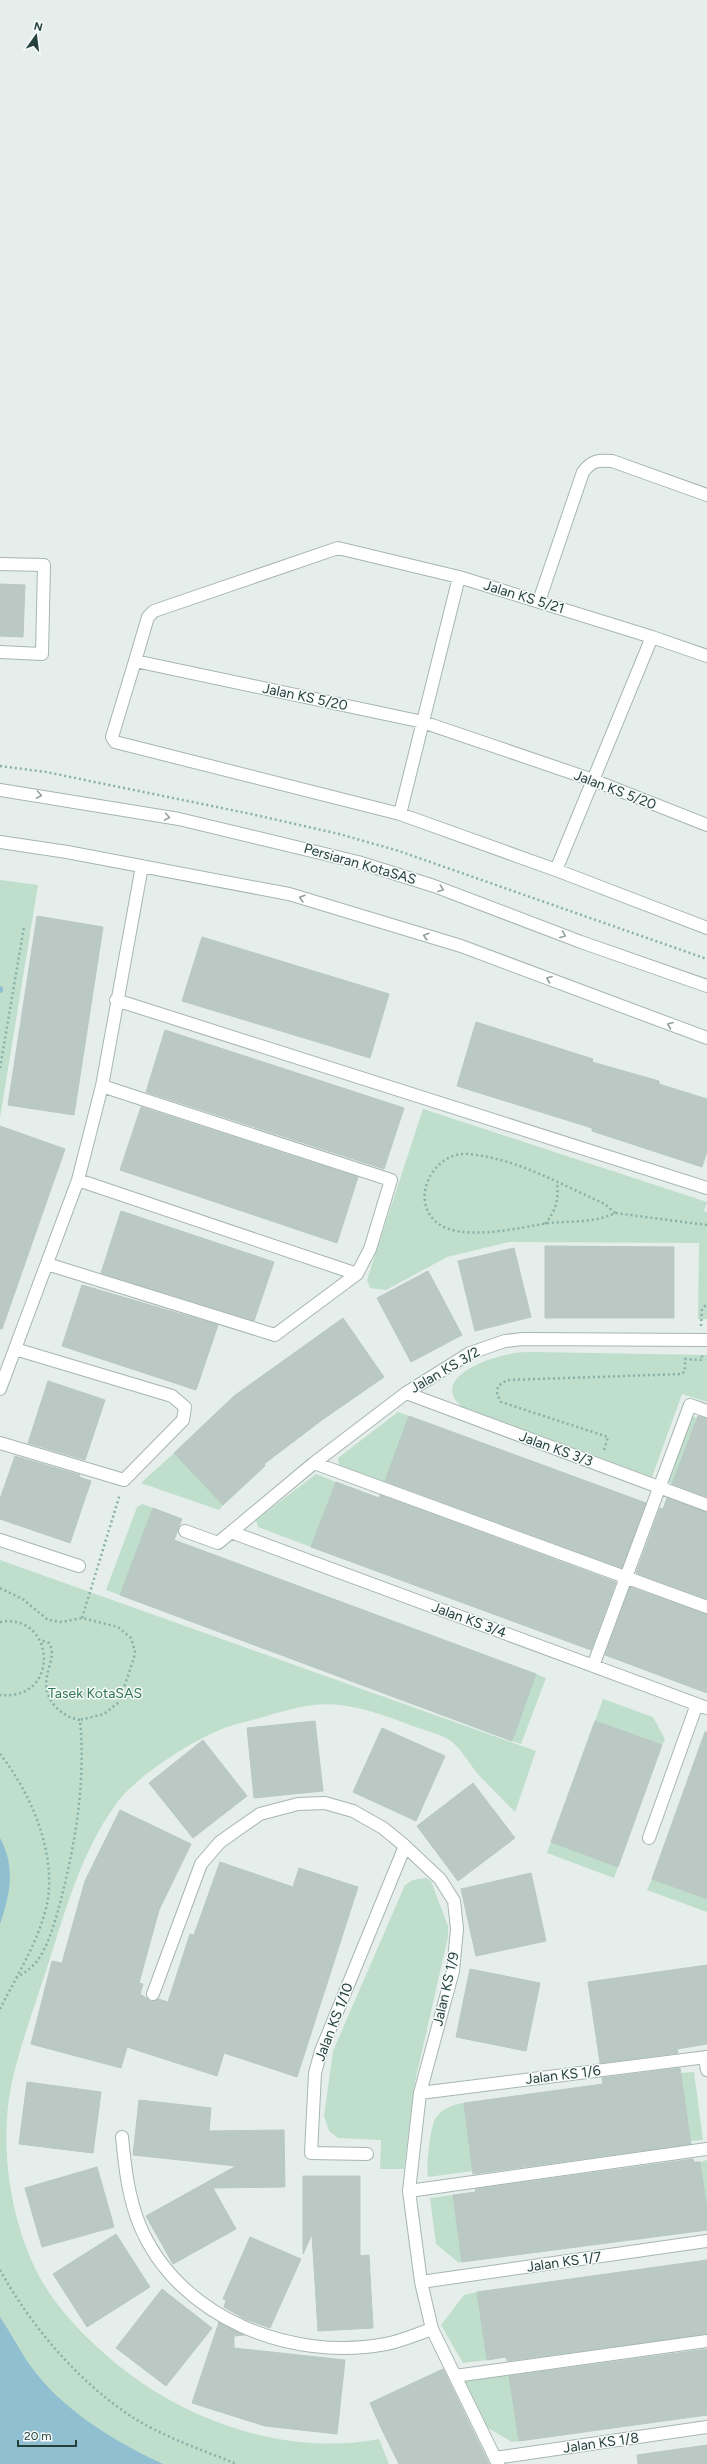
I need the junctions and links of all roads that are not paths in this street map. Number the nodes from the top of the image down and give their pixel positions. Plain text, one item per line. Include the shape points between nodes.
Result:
1 (707, 495) edge
2 (0, 564) edge
3 (460, 577) junction
4 (539, 601) junction
5 (652, 637) junction
6 (0, 652) edge
7 (707, 656) edge
8 (135, 661) junction
9 (423, 722) junction
10 (593, 780) junction
11 (0, 790) edge
12 (400, 814) junction
13 (707, 825) edge
14 (0, 842) edge
15 (142, 866) junction
16 (556, 870) junction
17 (707, 928) edge
18 (707, 986) edge
19 (116, 1000) junction
20 (707, 1038) edge
21 (102, 1086) junction
22 (78, 1180) junction
23 (707, 1188) edge
24 (47, 1264) junction
25 (357, 1274) junction
26 (704, 1340) edge
27 (15, 1349) junction
28 (0, 1389) edge
29 (406, 1393) junction
30 (707, 1411) edge
31 (0, 1443) edge
32 (314, 1463) junction
33 (658, 1487) junction
34 (707, 1504) edge
35 (185, 1531) dead end
36 (230, 1532) junction
37 (0, 1540) edge
38 (79, 1566) dead end
39 (626, 1577) junction
40 (707, 1606) edge
41 (593, 1666) junction
42 (702, 1706) edge
43 (649, 1838) dead end
44 (406, 1846) junction
45 (154, 1994) dead end
46 (706, 2057) edge
47 (707, 2070) edge
48 (420, 2094) junction
49 (122, 2137) dead end
50 (707, 2149) edge
51 (367, 2154) dead end
52 (409, 2191) junction
53 (707, 2241) edge
54 (420, 2282) junction
55 (432, 2329) junction
56 (707, 2341) edge
57 (455, 2376) junction
58 (707, 2427) edge
59 (496, 2461) edge

1 - 4 street via 612,462 600,460 590,463 583,472
2 - 6 street via 44,565 42,654
3 - 4 street, Jalan KS 5/21
3 - 8 street, Jalan KS 5/21 via 338,548 154,611 148,618
3 - 9 street
4 - 5 street, Jalan KS 5/21
5 - 7 street, Jalan KS 5/21
5 - 10 street
8 - 9 street, Jalan KS 5/20
8 - 12 street via 112,737 115,742
9 - 10 street, Jalan KS 5/20
9 - 12 street
10 - 13 street, Jalan KS 5/20
10 - 16 street
11 -> 18 street, Persiaran KotaSAS via 179,818 358,862 464,897 581,942
12 - 16 street
14 - 15 street
15 - 19 street
20 -> 15 street via 454,944 289,894
16 - 17 street
19 - 21 street
19 - 23 street
21 - 22 street
21 - 25 street via 391,1180 370,1249
22 - 24 street
22 - 25 street
24 - 25 street via 275,1335
24 - 27 street
26 - 29 street, Jalan KS 3/2 via 559,1338 505,1341 470,1353
27 - 28 street
27 - 31 street via 172,1396 185,1407 182,1420 124,1480
29 - 32 street, Jalan KS 3/2
29 - 33 street, Jalan KS 3/3
30 - 33 street via 690,1405
32 - 36 street, Jalan KS 3/2
32 - 39 street
33 - 34 street, Jalan KS 3/3
33 - 39 street
35 - 36 street, Jalan KS 3/2 via 218,1543
36 - 41 street, Jalan KS 3/4
37 - 38 street
39 - 40 street
39 - 41 street
41 - 42 street, Jalan KS 3/4
42 - 43 street
44 - 45 street, Jalan KS 1/9 via 383,1828 353,1811 325,1803 298,1804 260,1814 220,1842 201,1864
44 - 48 street, Jalan KS 1/9 via 440,1879 454,1901 458,1929 453,1970
44 - 51 street, Jalan KS 1/10 via 321,2051 315,2073 311,2153
46 - 47 street
46 - 48 street, Jalan KS 1/6
48 - 52 street, Jalan KS 1/9
49 - 55 street via 130,2196 147,2241 182,2288 223,2317 270,2338 333,2347 388,2344
50 - 52 street
52 - 54 street, Jalan KS 1/9
53 - 54 street, Jalan KS 1/7
54 - 55 street, Jalan KS 1/9
55 - 57 street, Jalan KS 1/9
56 - 57 street
57 - 59 street, Jalan KS 1/9
58 - 59 street, Jalan KS 1/8

